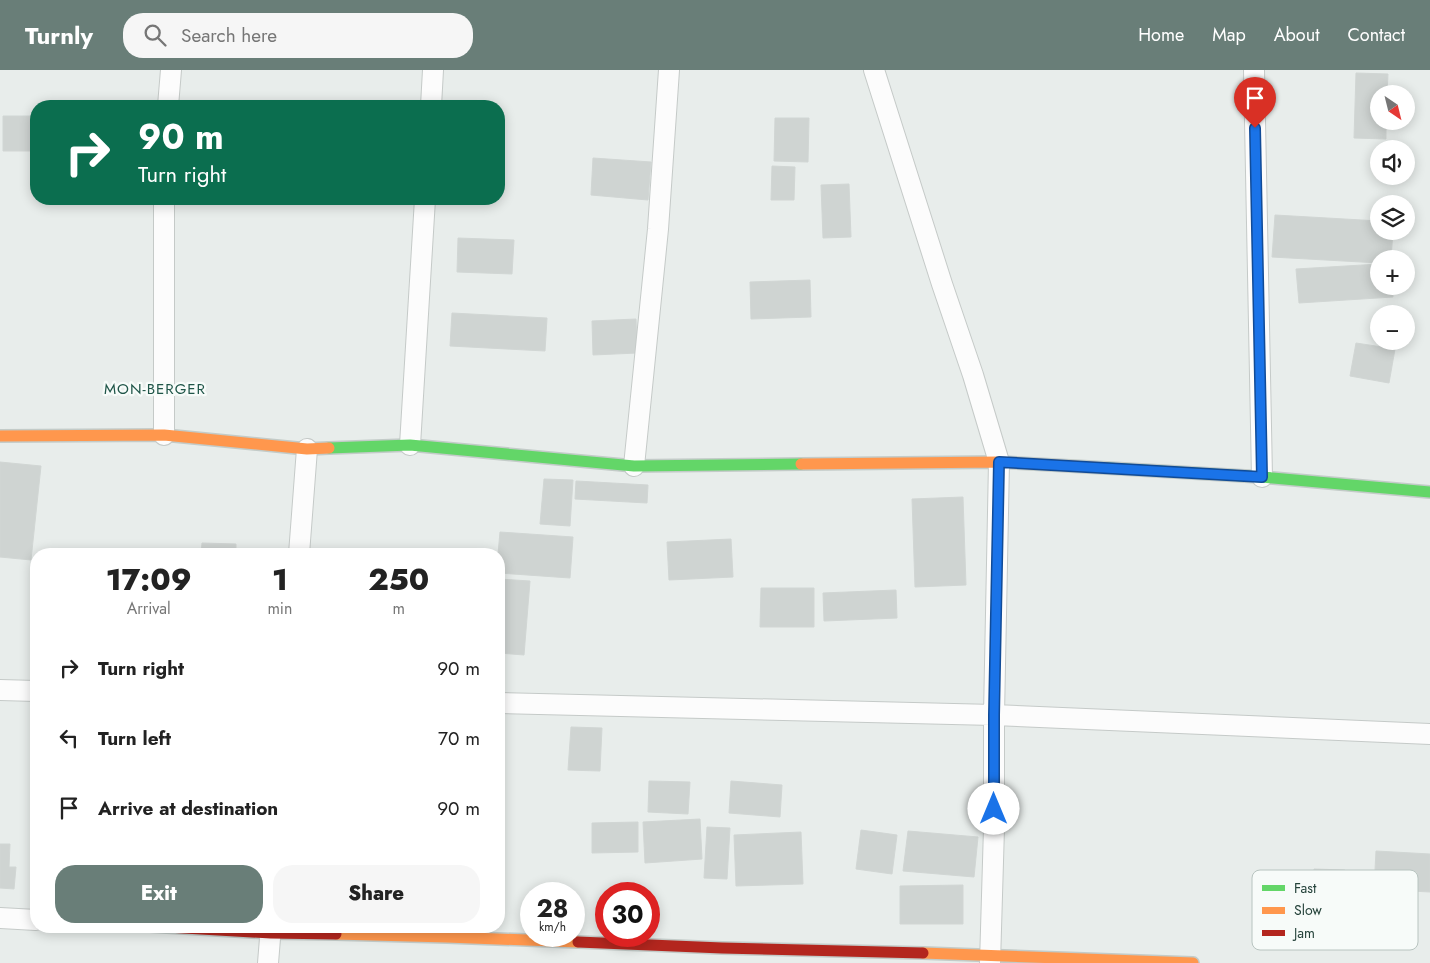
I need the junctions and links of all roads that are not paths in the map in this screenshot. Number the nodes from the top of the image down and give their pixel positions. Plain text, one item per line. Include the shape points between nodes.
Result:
1 (171, 70) edge
2 (433, 70) edge
3 (669, 70) edge
4 (874, 70) edge
5 (1254, 70) edge
6 (168, 100) edge
7 (431, 100) edge
8 (164, 205) edge
9 (425, 205) edge
10 (164, 435) junction
11 (0, 436) edge
12 (410, 445) junction
13 (307, 449) junction
14 (999, 462) junction
15 (634, 466) junction
16 (1262, 477) junction
17 (1430, 492) edge
18 (299, 548) edge
19 (0, 690) edge
20 (30, 691) edge
21 (505, 703) edge
22 (994, 715) junction
23 (1430, 734) edge
24 (0, 918) edge
25 (30, 920) edge
26 (271, 933) edge
27 (359, 933) edge
28 (990, 959) edge
29 (268, 963) edge
30 (1193, 963) edge

1 - 6 street
2 - 7 street
3 - 15 street via 658,229
4 - 14 street via 974,375
5 - 16 street
8 - 10 street
9 - 12 street
10 - 11 street
10 - 13 street
12 - 13 street
12 - 15 street
13 - 18 street
14 - 15 street
14 - 16 street
14 - 22 street
16 - 17 street
19 - 20 street
21 - 22 street
22 - 23 street
22 - 28 street
24 - 25 street
26 - 29 street
27 - 28 street
28 - 30 street

